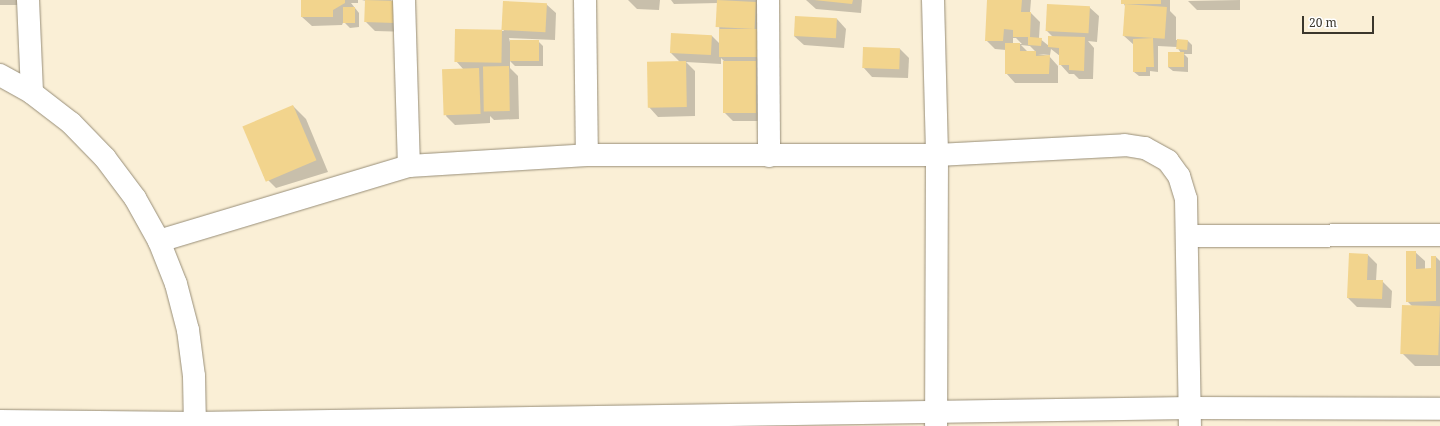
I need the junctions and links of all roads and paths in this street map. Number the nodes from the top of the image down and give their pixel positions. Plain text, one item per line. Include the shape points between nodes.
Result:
1 (28, 0) edge
2 (404, 0) edge
3 (585, 0) edge
4 (768, 0) edge
5 (933, 0) edge
6 (0, 75) edge
7 (32, 93) junction
8 (587, 155) junction
9 (937, 155) junction
10 (769, 156) junction
11 (408, 166) junction
12 (1440, 235) edge
13 (1189, 236) junction
14 (159, 241) junction
15 (1440, 409) edge
16 (1190, 417) edge
17 (936, 418) edge
18 (0, 420) edge
19 (195, 425) edge

1 - 7 street
2 - 11 street
3 - 8 street
4 - 10 street
5 - 9 street
6 - 7 street
7 - 14 street via 71,123 105,158 135,198
8 - 10 street
8 - 11 street
9 - 10 street
9 - 13 street via 1125,145 1145,148 1168,161 1179,176 1186,199
9 - 17 street
11 - 14 street
12 - 13 street
13 - 16 street
14 - 19 street via 176,284 188,330 194,376
15 - 16 street
16 - 17 street
17 - 19 street
18 - 19 street

